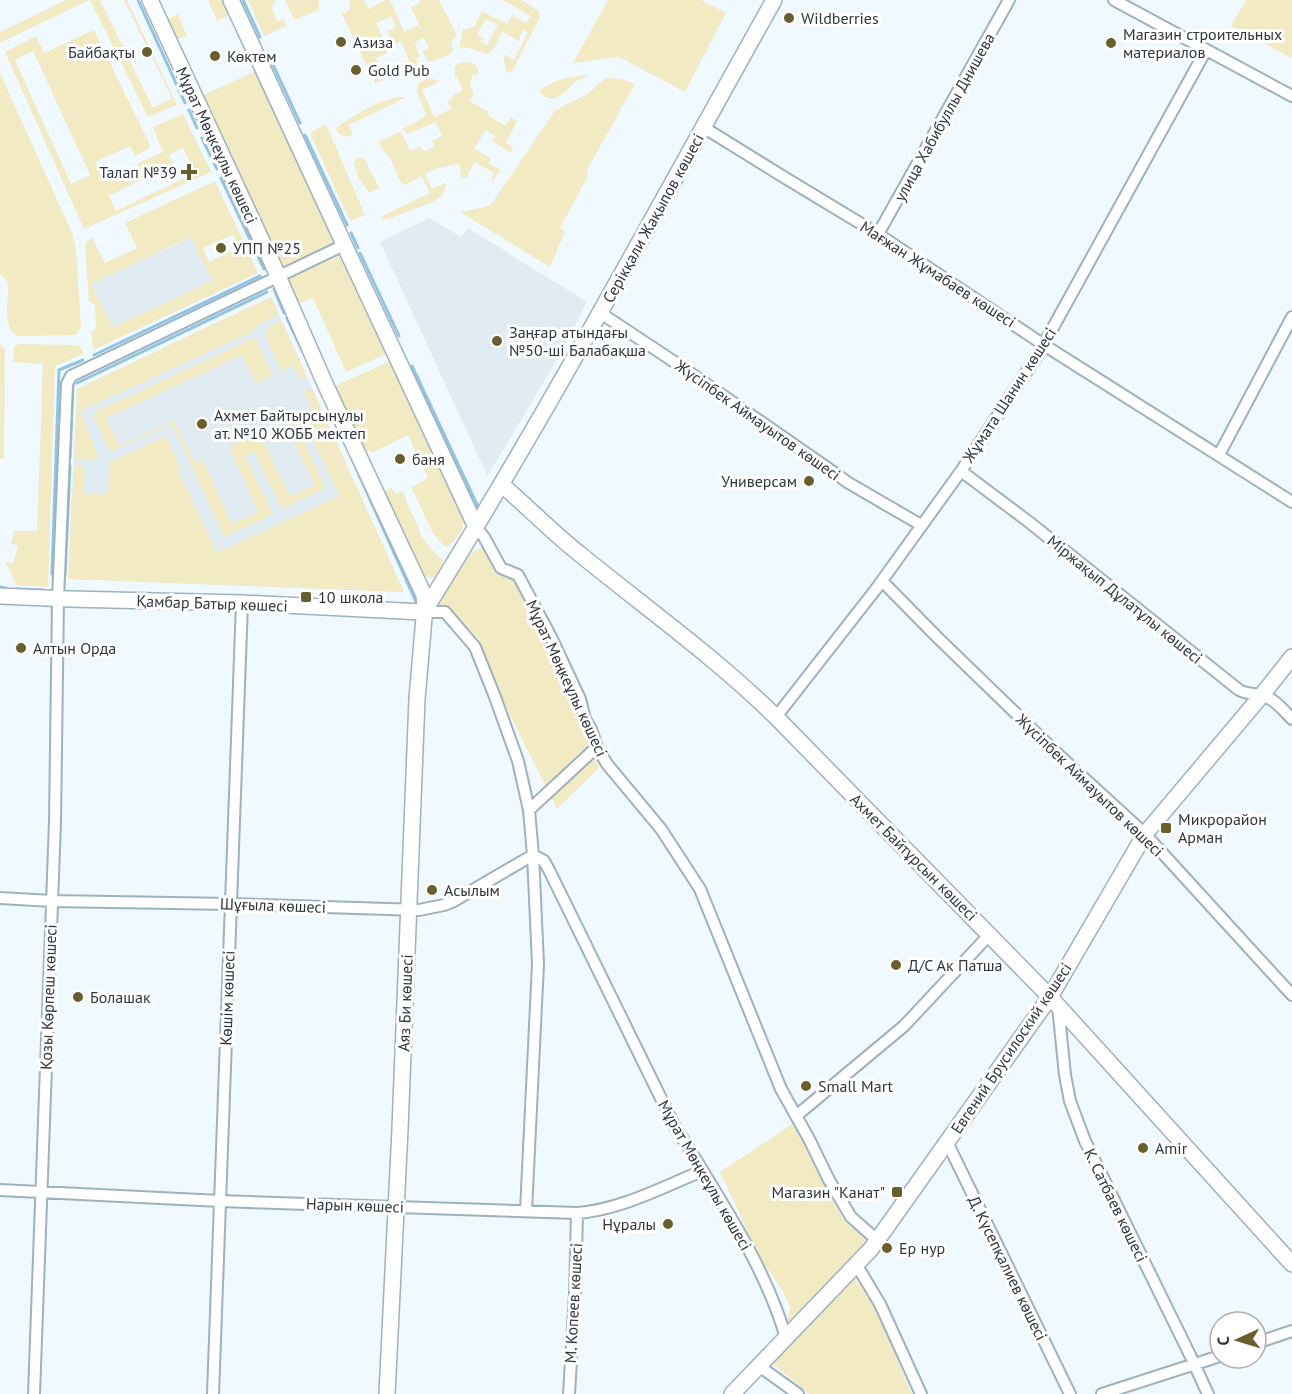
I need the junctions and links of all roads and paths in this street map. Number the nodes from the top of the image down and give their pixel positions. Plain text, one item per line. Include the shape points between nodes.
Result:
1 (150, 0) edge
2 (231, 0) edge
3 (774, 0) edge
4 (1009, 0) edge
5 (1114, 0) edge
6 (1206, 50) junction
7 (1292, 96) edge
8 (703, 127) junction
9 (878, 234) junction
10 (341, 238) junction
11 (278, 276) junction
12 (603, 307) junction
13 (1292, 317) edge
14 (1044, 345) junction
15 (1219, 455) junction
16 (961, 471) junction
17 (502, 485) junction
18 (1292, 502) edge
19 (921, 525) junction
20 (476, 527) junction
21 (882, 581) junction
22 (419, 584) junction
23 (438, 589) junction
24 (0, 596) edge
25 (58, 599) junction
26 (242, 603) junction
27 (423, 612) junction
28 (1292, 657) edge
29 (1262, 696) junction
30 (776, 717) junction
31 (1292, 719) edge
32 (597, 747) junction
33 (529, 810) junction
34 (1145, 834) junction
35 (533, 855) junction
36 (0, 898) edge
37 (52, 901) junction
38 (231, 903) junction
39 (408, 910) junction
40 (990, 934) junction
41 (1292, 995) edge
42 (1054, 1001) junction
43 (796, 1116) junction
44 (947, 1142) junction
45 (702, 1171) junction
46 (0, 1190) edge
47 (42, 1192) junction
48 (220, 1201) junction
49 (397, 1206) junction
50 (526, 1211) junction
51 (578, 1213) junction
52 (877, 1240) junction
53 (856, 1264) junction
54 (1292, 1264) edge
55 (1292, 1331) edge
56 (786, 1338) junction
57 (1268, 1339) edge
58 (1208, 1360) edge
59 (1194, 1364) junction
60 (759, 1366) junction
61 (34, 1394) edge
62 (213, 1394) edge
63 (387, 1394) edge
64 (569, 1394) edge
65 (732, 1394) edge
66 (798, 1394) edge
67 (921, 1394) edge
68 (1070, 1394) edge
69 (1102, 1394) edge
70 (1208, 1394) edge

1 - 11 main road, Мұрат Мөңкеұлы көшесі
2 - 10 main road, Мұрат Мөңкеұлы көшесі
3 - 8 main road, Серікқали Жақыпов көшесі
4 - 9 street, улица Хабибуллы Днишева
5 - 6 street
6 - 7 street
6 - 14 street, Жұмата Шанин көшесі
8 - 9 street, Мағжан Жұмабаев көшесі
8 - 12 main road, Серікқали Жақыпов көшесі
9 - 14 street, Мағжан Жұмабаев көшесі
10 - 11 street
10 - 20 main road, Мұрат Мөңкеұлы көшесі
11 - 22 main road, Мұрат Мөңкеұлы көшесі
11 - 25 street, Қозы Көрпеш көшесі via 68,379
12 - 17 main road, Серікқали Жақыпов көшесі
12 - 19 street, Жүсіпбек Аймауытов көшесі via 605,316 847,482
13 - 15 street
14 - 15 street, Мағжан Жұмабаев көшесі
14 - 16 street, Жұмата Шанин көшесі
15 - 18 street, Мағжан Жұмабаев көшесі
16 - 19 street, Жұмата Шанин көшесі
16 - 29 street, Міржақып Дұлатұлы көшесі via 1239,690
17 - 20 main road, Серікқали Жақыпов көшесі
17 - 30 main road, Ахмет Байтұрсын көшесі
19 - 21 street, Жұмата Шанин көшесі
20 - 23 main road, Серікқали Жақыпов көшесі
20 - 32 street, Мұрат Мөңкеұлы көшесі via 501,568 518,575 580,699
21 - 30 street, Жұмата Шанин көшесі
21 - 34 street, Жүсіпбек Аймауытов көшесі
22 - 23 main road
22 - 27 main road, Мұрат Мөңкеұлы көшесі via 424,595
23 - 27 main road, Серікқали Жақыпов көшесі
24 - 25 main road, Қамбар Батыр көшесі
25 - 26 main road, Қамбар Батыр көшесі
25 - 37 street, Қозы Көрпеш көшесі
26 - 27 main road, Қамбар Батыр көшесі
26 - 38 street, Көшім көшесі
27 - 33 street via 445,612 475,647 518,761
27 - 39 main road, Аяз Би көшесі
28 - 29 main road, Евгений Брусилоский көшесі
29 - 31 street, Міржақып Дұлатұлы көшесі
29 - 34 main road, Евгений Брусилоский көшесі
30 - 40 main road, Ахмет Байтұрсын көшесі
32 - 33 street
32 - 43 street, Мұрат Мөңкеұлы көшесі via 661,829 699,889 781,1089
33 - 35 street
34 - 41 street, Жүсіпбек Аймауытов көшесі
34 - 42 main road, Евгений Брусилоский көшесі
35 - 39 street, Шұғыла көшесі via 454,901
35 - 45 street, Мұрат Мөңкеұлы көшесі via 544,861 549,870 676,1129
35 - 50 street via 538,964
36 - 37 street, Шұғыла көшесі
37 - 38 street, Шұғыла көшесі
37 - 47 street, Қозы Көрпеш көшесі
38 - 39 street, Шұғыла көшесі
38 - 48 street, Көшім көшесі
39 - 49 main road, Аяз Би көшесі
40 - 42 main road, Ахмет Байтұрсын көшесі
40 - 43 street via 904,1026
42 - 44 main road, Евгений Брусилоский көшесі
42 - 54 main road, Ахмет Байтұрсын көшесі
42 - 59 street, К. Сатбаев көшесі via 1070,1101 1084,1141
43 - 52 street, Мұрат Мөңкеұлы көшесі via 851,1217
44 - 52 main road, Евгений Брусилоский көшесі
44 - 68 street, Д. Күсепқалиев көшесі
45 - 51 street, Нарын көшесі via 613,1207
45 - 56 street, Мұрат Мөңкеұлы көшесі via 755,1261 776,1305
46 - 47 street, Нарын көшесі
47 - 48 street, Нарын көшесі
47 - 61 street, Қозы Көрпеш көшесі
48 - 49 street, Нарын көшесі
48 - 62 street, Көшім көшесі
49 - 50 street, Нарын көшесі
49 - 63 main road, Аяз Би көшесі
50 - 51 street, Нарын көшесі
51 - 64 street, М. Копеев көшесі
52 - 53 main road, Евгений Брусилоский көшесі
53 - 56 main road, Евгений Брусилоский көшесі
53 - 67 street via 880,1304
55 - 57 street
56 - 60 main road, Евгений Брусилоский көшесі
58 - 59 street
59 - 69 street
59 - 70 street, К. Сатбаев көшесі
60 - 65 main road, Евгений Брусилоский көшесі
60 - 66 street

